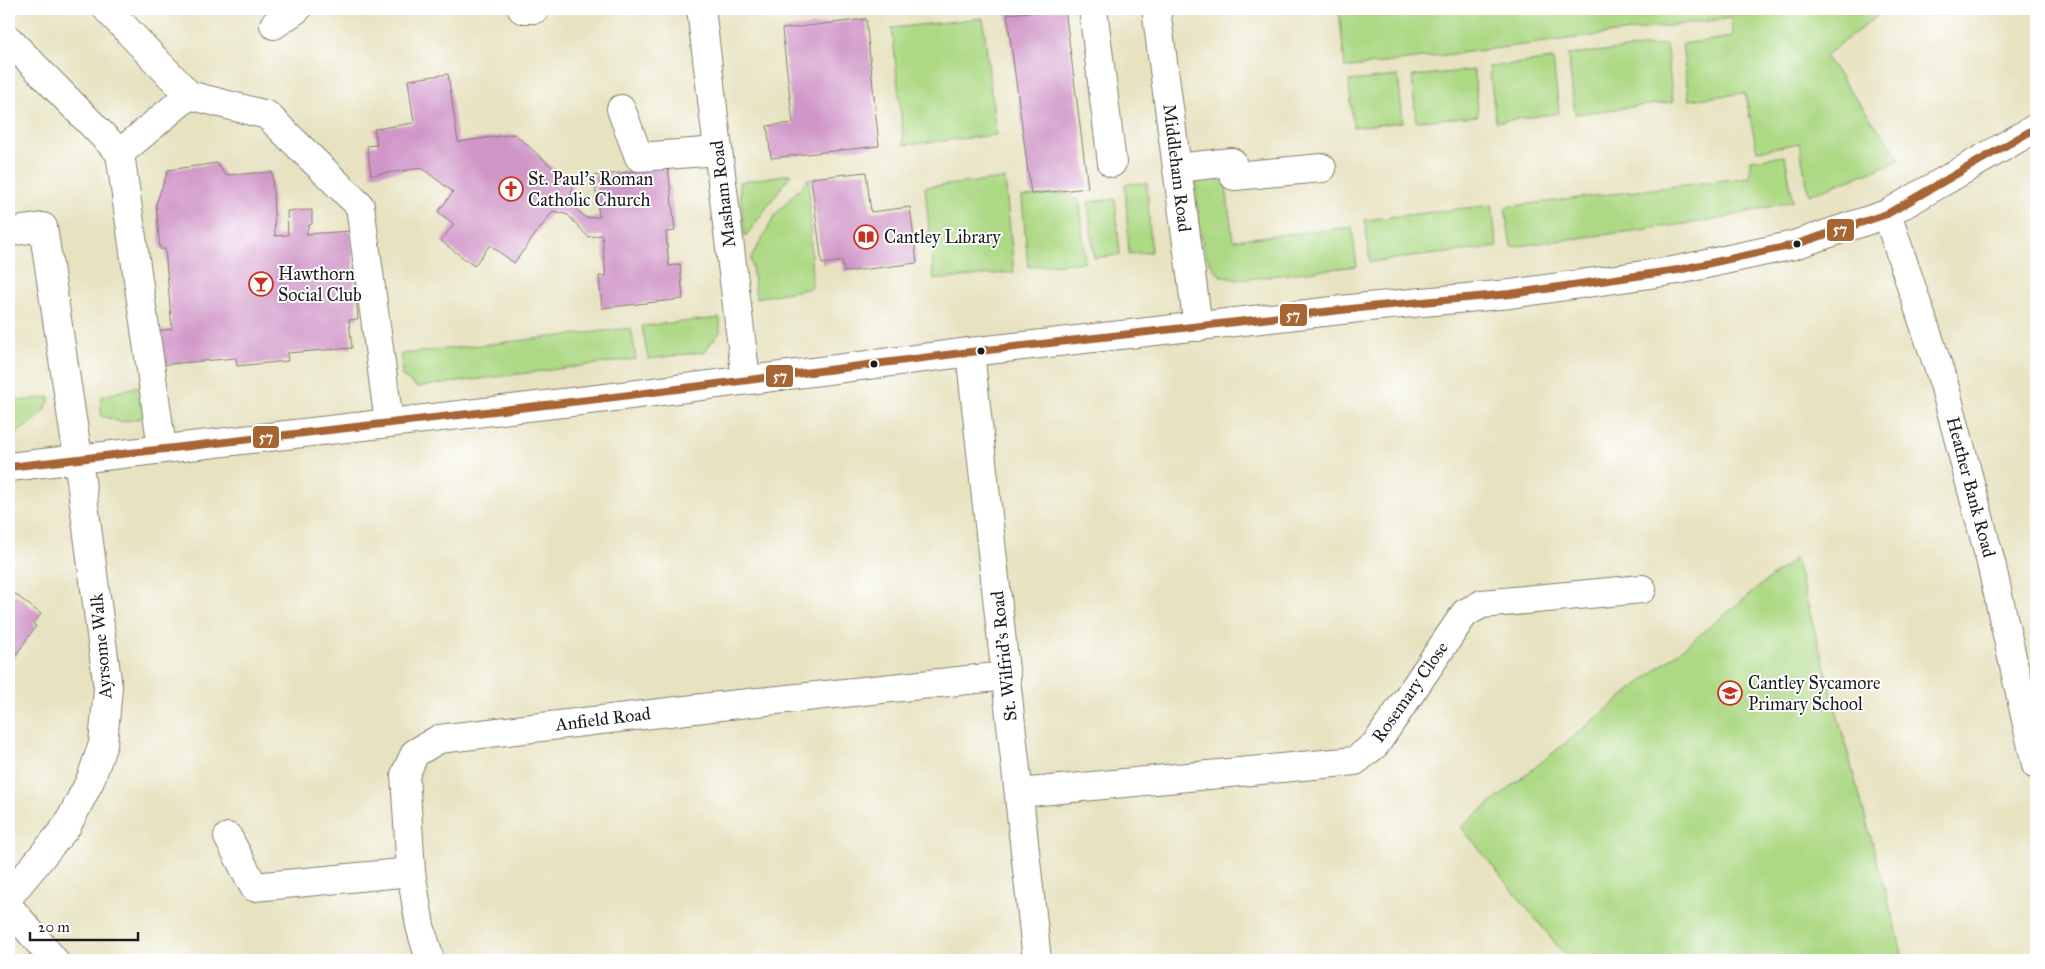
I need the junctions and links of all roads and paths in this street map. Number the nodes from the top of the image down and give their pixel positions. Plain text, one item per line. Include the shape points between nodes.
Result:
1 (107, 9) edge
2 (297, 9) edge
3 (522, 9) edge
4 (535, 9) edge
5 (701, 9) edge
6 (1093, 9) edge
7 (1156, 9) edge
8 (274, 25) dead end
9 (9, 40) edge
10 (189, 94) junction
11 (621, 109) dead end
12 (2036, 128) edge
13 (718, 150) junction
14 (120, 153) junction
15 (1112, 163) dead end
16 (1177, 168) junction
17 (1322, 168) dead end
18 (1887, 214) junction
19 (9, 232) edge
20 (1198, 327) junction
21 (970, 352) junction
22 (746, 380) junction
23 (389, 423) junction
24 (162, 448) junction
25 (78, 458) junction
26 (9, 467) edge
27 (1642, 589) dead end
28 (1006, 676) junction
29 (2036, 765) edge
30 (1019, 793) junction
31 (228, 837) dead end
32 (411, 872) junction
33 (9, 896) edge
34 (9, 906) edge
35 (54, 960) edge
36 (430, 960) edge
37 (1037, 960) edge

1 - 10 street
2 - 8 street
3 - 4 street
5 - 13 street, Masham Road
6 - 15 street
7 - 16 street, Middleham Road
9 - 14 street
10 - 14 street
10 - 23 street via 267,115 360,206
11 - 13 street via 639,156
12 - 18 street
13 - 22 street, Masham Road
14 - 24 street
16 - 17 street via 1232,162 1234,176
16 - 20 street, Middleham Road
18 - 20 street via 1794,245 1678,270 1510,294
18 - 29 street, Heather Bank Road via 1944,384 1991,563
19 - 25 street, Ayrsome Walk via 43,227
20 - 21 street
21 - 22 street
21 - 28 street, St. Wilfrid's Road
22 - 23 street
23 - 24 street
24 - 25 street
25 - 26 street
25 - 33 street, Ayrsome Walk via 108,688 103,744 90,781 68,826
27 - 30 street, Rosemary Close via 1482,604 1466,613 1376,744 1355,761
28 - 30 street, St. Wilfrid's Road
28 - 32 street, Anfield Road via 730,704 439,739 415,753 405,776
30 - 37 street, St. Wilfrid's Road
31 - 32 street via 254,887
32 - 36 street, Anfield Road via 420,926
34 - 35 street

